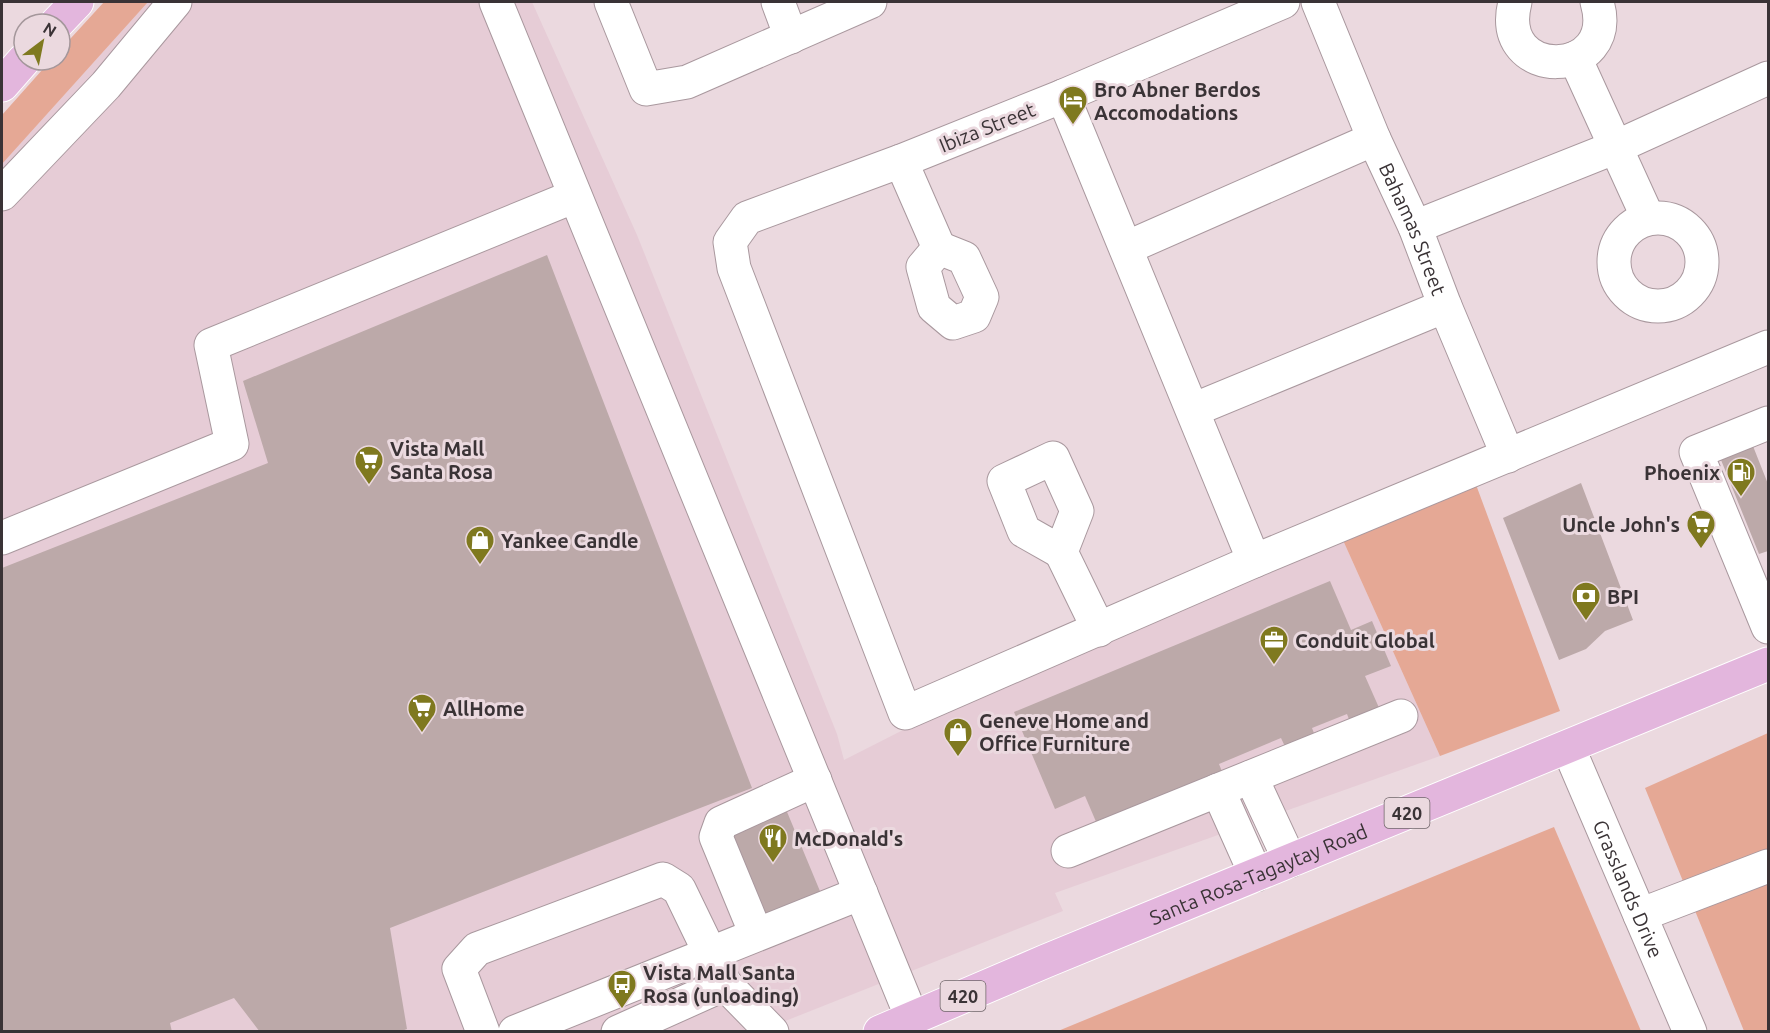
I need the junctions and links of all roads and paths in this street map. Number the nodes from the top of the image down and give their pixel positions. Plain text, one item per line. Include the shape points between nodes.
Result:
1 (175, 2) edge
2 (496, 2) edge
3 (611, 2) edge
4 (778, 2) edge
5 (870, 2) edge
6 (1282, 2) edge
7 (1318, 2) edge
8 (1515, 2) edge
9 (1597, 2) edge
10 (791, 37) junction
11 (1575, 58) junction
12 (13, 72) edge
13 (1768, 78) edge
14 (2, 85) edge
15 (1063, 96) junction
16 (1374, 139) junction
17 (1616, 147) junction
18 (901, 161) junction
19 (2, 194) edge
20 (575, 196) junction
21 (1648, 218) dead end
22 (1415, 227) junction
23 (939, 248) dead end
24 (1126, 248) junction
25 (1444, 306) junction
26 (1768, 347) edge
27 (1193, 410) junction
28 (1768, 423) edge
29 (1508, 456) junction
30 (2, 538) edge
31 (1061, 552) dead end
32 (1254, 561) junction
33 (1757, 567) edge
34 (1768, 627) edge
35 (1099, 630) junction
36 (1768, 664) edge
37 (1401, 716) dead end
38 (1568, 747) junction
39 (1251, 777) junction
40 (815, 780) junction
41 (1218, 790) junction
42 (1068, 851) dead end
43 (1290, 861) junction
44 (1768, 866) edge
45 (1256, 875) junction
46 (861, 892) junction
47 (1640, 915) junction
48 (756, 934) junction
49 (710, 953) junction
50 (725, 984) junction
51 (912, 1018) junction
52 (483, 1032) edge
53 (515, 1032) edge
54 (618, 1032) edge
55 (772, 1032) edge
56 (880, 1032) edge
57 (1690, 1032) edge

1 - 19 street via 106,85
2 - 20 street
3 - 10 street via 646,89 687,82
4 - 10 street
5 - 10 street
6 - 15 street, Ibiza Street
7 - 16 street, Bahamas Street
8 - 11 street via 1511,14 1513,30 1530,55 1545,62
9 - 11 street via 1600,27 1595,40
11 - 17 street
12 - 14 main road
13 - 17 street
15 - 18 street, Ibiza Street
15 - 24 street
16 - 22 street, Bahamas Street
16 - 24 street
17 - 21 street
17 - 22 street
18 - 23 street
18 - 35 street, Ibiza Street via 747,218 730,242 734,268 905,713
20 - 30 street via 211,345 232,444
20 - 40 street
22 - 25 street, Bahamas Street
24 - 27 street
25 - 27 street
25 - 29 street, Bahamas Street
26 - 29 street
27 - 32 street
28 - 33 street via 1696,452
29 - 32 street
31 - 35 street
32 - 35 street
33 - 34 street
36 - 38 main road, Santa Rosa-Tagaytay Road / 420
37 - 39 street
38 - 43 main road, Santa Rosa-Tagaytay Road / 420
38 - 47 street, Grasslands Drive
39 - 41 street
39 - 43 street
40 - 46 street
40 - 48 street via 721,823 716,837
41 - 42 street
41 - 45 street
43 - 45 main road, Santa Rosa-Tagaytay Road / 420
44 - 47 street
45 - 51 main road, Santa Rosa-Tagaytay Road / 420
46 - 48 street
46 - 51 street
47 - 57 street, Grasslands Drive
48 - 49 street
49 - 50 street
49 - 52 street via 679,889 663,879 477,949 459,969
49 - 53 street
50 - 54 street
50 - 55 street
51 - 56 main road, Santa Rosa-Tagaytay Road / 420

